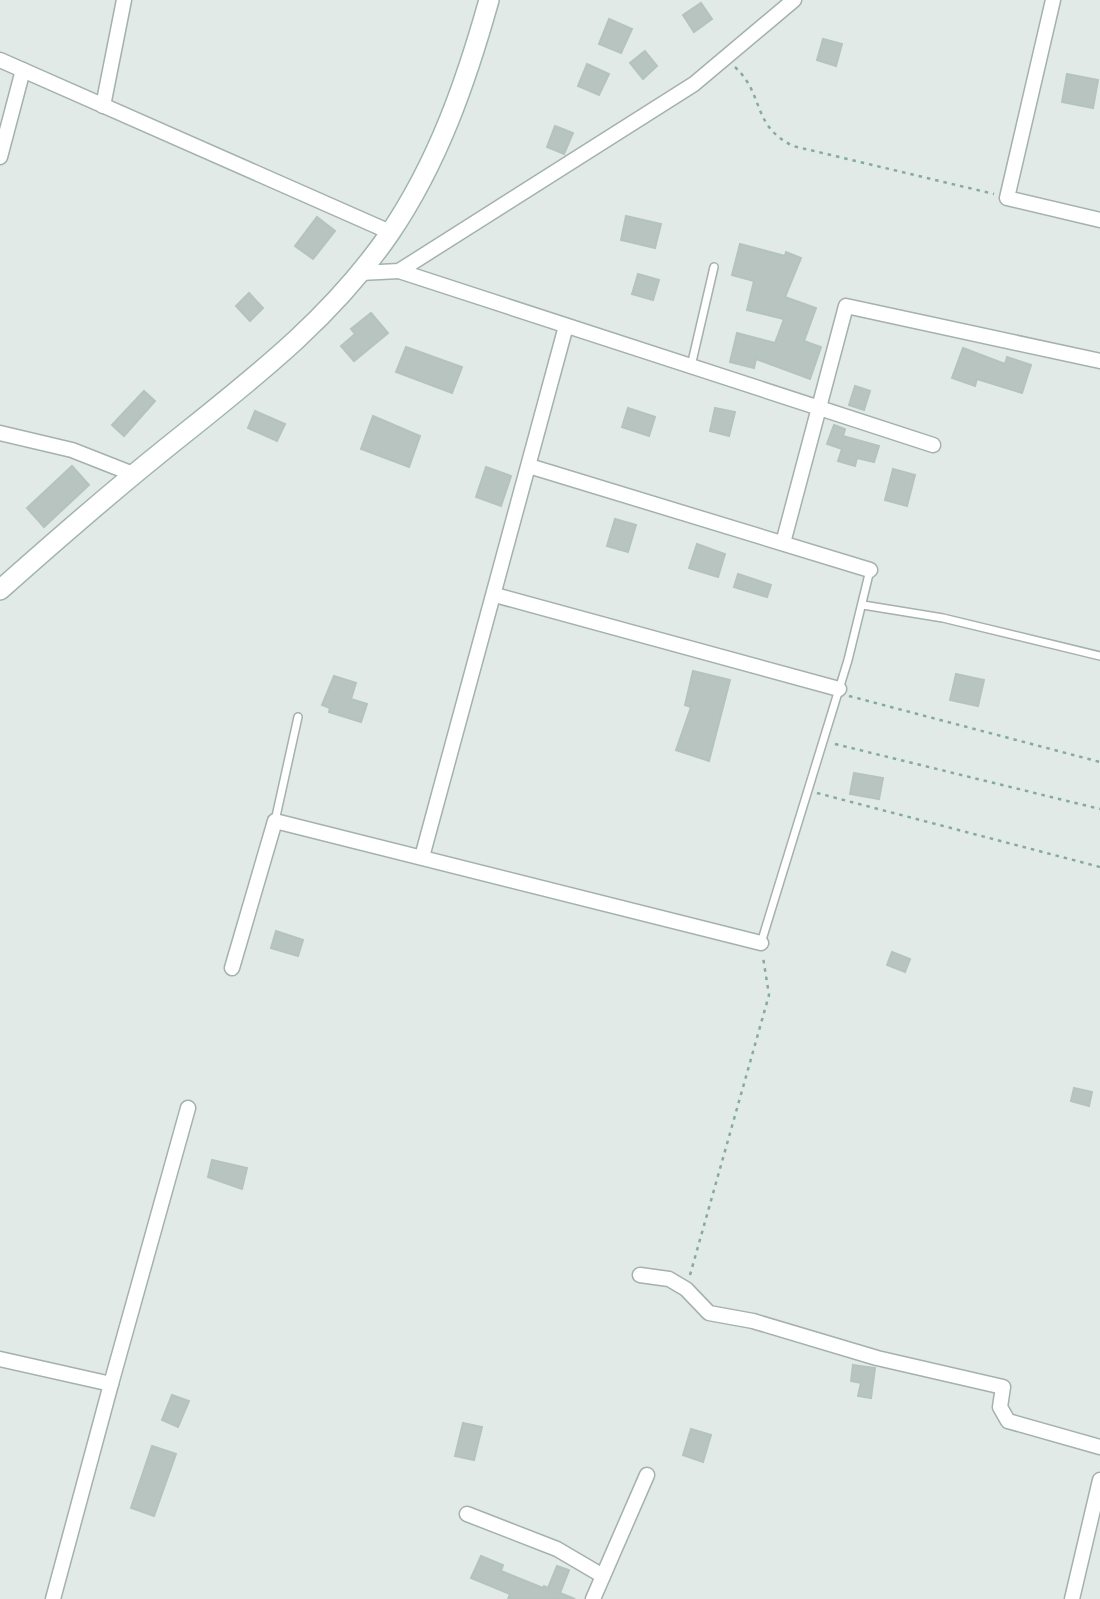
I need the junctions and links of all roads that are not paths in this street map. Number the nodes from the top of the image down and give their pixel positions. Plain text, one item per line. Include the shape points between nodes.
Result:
1 (124, 0) edge
2 (489, 0) edge
3 (794, 0) edge
4 (1053, 0) edge
5 (0, 60) edge
6 (23, 70) junction
7 (103, 106) junction
8 (0, 157) edge
9 (1100, 220) edge
10 (390, 233) junction
11 (714, 267) dead end
12 (399, 271) junction
13 (360, 273) junction
14 (566, 326) junction
15 (1100, 361) edge
16 (691, 366) junction
17 (818, 408) junction
18 (0, 433) edge
19 (933, 445) dead end
20 (529, 466) junction
21 (133, 474) junction
22 (783, 543) junction
23 (870, 570) joint
24 (0, 590) edge
25 (495, 594) junction
26 (863, 605) junction
27 (1100, 656) edge
28 (838, 691) junction
29 (298, 717) dead end
30 (275, 821) junction
31 (422, 857) junction
32 (761, 943) joint
33 (232, 968) dead end
34 (188, 1108) dead end
35 (640, 1275) dead end
36 (0, 1359) edge
37 (111, 1384) junction
38 (1100, 1447) edge
39 (647, 1475) dead end
40 (1100, 1480) edge
41 (467, 1514) dead end
42 (603, 1576) junction
43 (53, 1599) edge
44 (593, 1599) edge
45 (1072, 1599) edge

1 - 7 street
2 - 10 main road via 461,92 436,152
3 - 12 street via 694,84
4 - 9 street via 1007,198
5 - 6 street
6 - 7 street
6 - 8 street
7 - 10 street
10 - 13 main road
11 - 16 lane
12 - 13 street
12 - 14 street
13 - 21 main road via 275,360
14 - 16 street
14 - 20 street
15 - 17 street via 846,306
16 - 17 street
17 - 19 street
17 - 22 street
18 - 21 street via 72,450
20 - 22 street
20 - 25 street
21 - 24 main road
22 - 23 street
23 - 26 lane
25 - 28 street
25 - 31 street
26 - 27 lane via 943,618
26 - 28 lane
28 - 32 lane
29 - 30 lane
30 - 31 street
30 - 33 street
31 - 32 street
34 - 37 street
35 - 38 street via 669,1279 687,1289 709,1313 1003,1387 1000,1407 1008,1421
36 - 37 street
37 - 43 street
39 - 42 street
40 - 45 street
41 - 42 street via 558,1549
42 - 44 street

